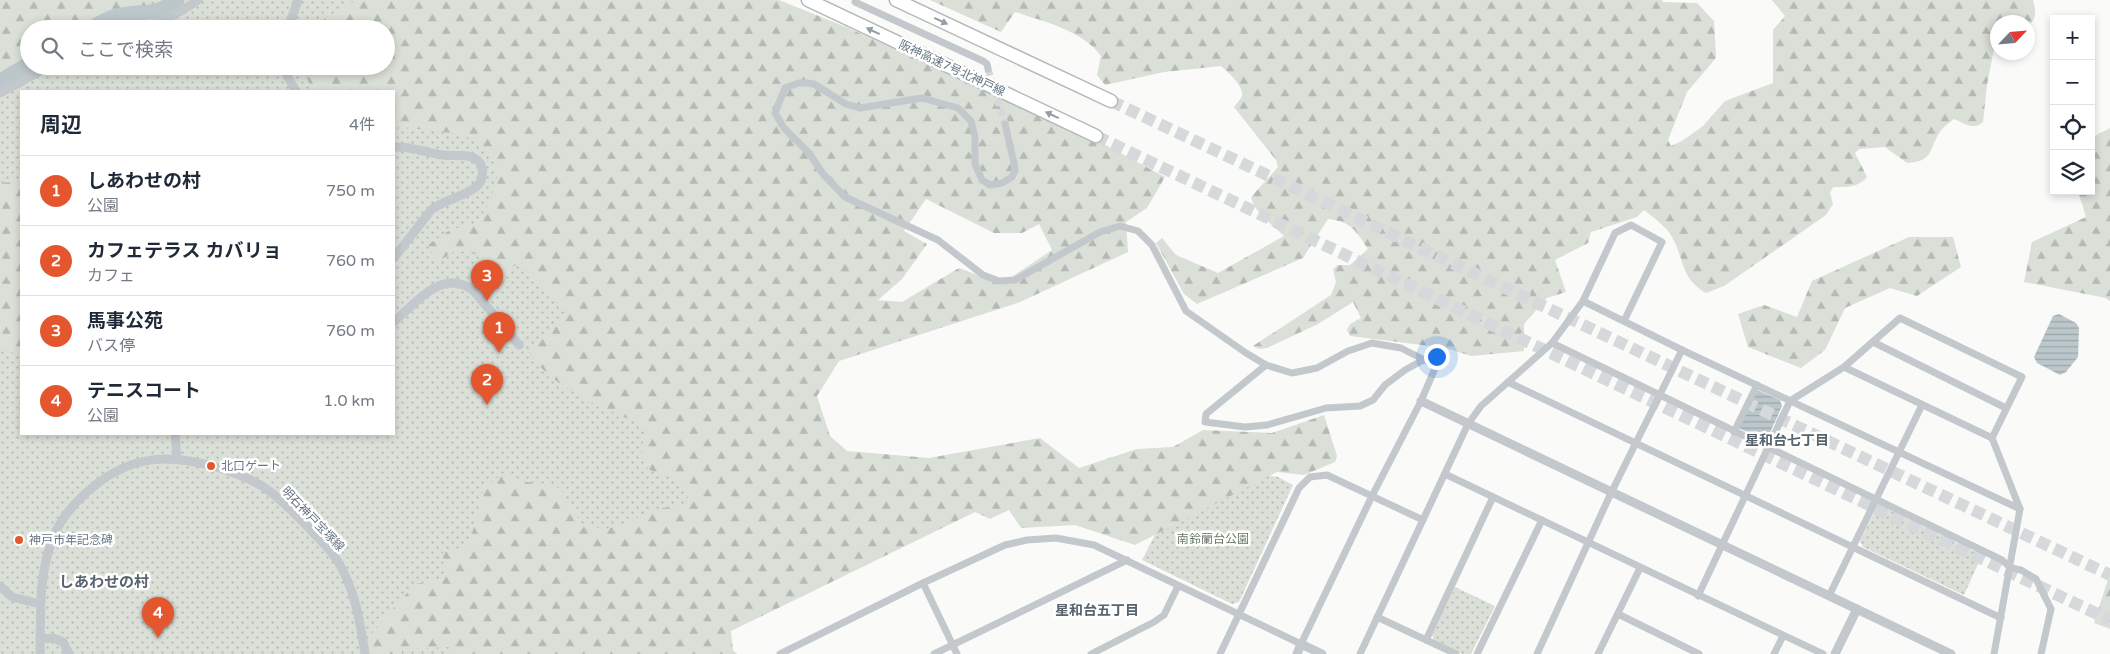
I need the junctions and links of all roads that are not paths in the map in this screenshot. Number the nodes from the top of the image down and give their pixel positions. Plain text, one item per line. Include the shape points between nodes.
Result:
1 (198, 0) edge
2 (298, 0) edge
3 (808, 0) edge
4 (896, 0) edge
5 (855, 2) dead end
6 (167, 20) edge
7 (291, 20) edge
8 (988, 69) tunnel mouth
9 (33, 75) edge
10 (287, 75) edge
11 (295, 90) edge
12 (0, 93) edge
13 (1111, 101) tunnel mouth
14 (1005, 124) tunnel mouth
15 (1096, 136) tunnel mouth
16 (395, 146) edge
17 (395, 257) edge
18 (1583, 301) junction
19 (395, 321) edge
20 (1624, 321) junction
21 (1873, 342) junction
22 (1552, 343) junction
23 (519, 345) dead end
24 (1682, 350) junction
25 (1425, 359) junction
26 (1266, 365) junction
27 (1844, 367) junction
28 (1508, 382) junction
29 (1757, 385) junction
30 (1659, 396) junction
31 (1421, 401) junction
32 (1790, 401) junction
33 (1922, 405) junction
34 (2006, 408) junction
35 (1468, 424) junction
36 (1734, 432) junction
37 (174, 435) edge
38 (1992, 438) junction
39 (1636, 443) junction
40 (1768, 448) junction
41 (1900, 453) junction
42 (176, 459) junction
43 (1445, 474) junction
44 (1612, 493) junction
45 (1372, 496) junction
46 (1744, 496) junction
47 (1493, 497) junction
48 (1876, 499) junction
49 (2020, 509) junction
50 (1423, 520) junction
51 (1542, 520) junction
52 (1588, 543) junction
53 (1722, 545) junction
54 (1854, 547) junction
55 (1128, 560) junction
56 (1640, 568) junction
57 (2010, 568) junction
58 (923, 583) junction
59 (0, 586) edge
60 (1178, 586) junction
61 (1698, 596) junction
62 (1829, 596) junction
63 (40, 604) junction
64 (1857, 609) junction
65 (1618, 614) junction
66 (1237, 616) junction
67 (1377, 617) junction
68 (2001, 618) junction
69 (1783, 636) junction
70 (40, 638) junction
71 (1426, 640) junction
72 (1301, 644) junction
73 (953, 645) junction
74 (1102, 652) edge
75 (40, 654) edge
76 (68, 654) edge
77 (365, 654) edge
78 (780, 654) edge
79 (934, 654) edge
80 (958, 654) edge
81 (1091, 654) edge
82 (1220, 654) edge
83 (1296, 654) edge
84 (1322, 654) edge
85 (1360, 654) edge
86 (1456, 654) edge
87 (1477, 654) edge
88 (1537, 654) edge
89 (1598, 654) edge
90 (1699, 654) edge
91 (1774, 654) edge
92 (1823, 654) edge
93 (1835, 654) edge
94 (1951, 654) edge
95 (1994, 654) edge
96 (2041, 654) edge

1 - 6 street
2 - 7 street
15 -> 3 highway, 阪神高速7号北神戸線
4 -> 13 highway
5 - 8 street via 987,64
9 - 12 street
10 - 11 street
14 - 26 street via 1014,171 1012,177 994,186 982,180 975,164 972,121 952,106 922,98 860,108 846,104 814,84 799,83 785,88 775,113 784,128 845,197 938,240 983,275 999,281 1015,280 1100,232 1120,226 1138,231 1152,246 1186,311
16 - 17 street via 474,158 483,170 482,179 476,187 431,210
18 - 20 street
18 - 20 street via 1615,233 1631,225 1662,242
18 - 22 street
19 - 23 street via 434,288 454,281 473,290
20 - 24 street
21 - 27 street
21 - 34 street
21 - 34 street via 1900,318 2022,377
22 - 28 street
22 - 30 street
24 - 29 street
24 - 30 street
25 - 26 street via 1401,348 1372,343 1348,351 1317,368 1292,373
25 - 26 street via 1398,375 1373,400 1360,406 1326,408 1267,425 1245,427 1205,422 1206,414
25 - 31 street via 1436,366
27 - 32 street
27 - 33 street
28 - 35 street via 1480,406
28 - 39 street
29 - 32 street
29 - 36 street
30 - 36 street
30 - 39 street
31 - 35 street
31 - 45 street
32 - 40 street
32 - 41 street
33 - 38 street
33 - 41 street
34 - 38 street
35 - 43 street
35 - 44 street
36 - 40 street
37 - 42 street
38 - 49 street
39 - 44 street
39 - 46 street
40 - 46 street
40 - 48 street
41 - 48 street
41 - 49 street
42 - 63 street, 明石神戸宝塚線 via 148,460 125,466 86,492 66,515 53,538
42 - 77 street, 明石神戸宝塚線 via 236,473 265,488 314,534 336,559 348,580
43 - 47 street
43 - 50 street
44 - 52 street
44 - 53 street
45 - 50 street
45 - 66 street via 1327,475 1310,477 1299,488
45 - 72 street
46 - 53 street
46 - 54 street
47 - 51 street
47 - 71 street
48 - 54 street
48 - 57 street via 2002,560
49 - 57 street
50 - 67 street
51 - 52 street
51 - 87 street
52 - 56 street
52 - 88 street
53 - 61 street
53 - 62 street
54 - 62 street
54 - 68 street
55 - 58 street via 1094,545 1056,538 1027,540 1006,545
55 - 60 street
55 - 73 street
56 - 61 street
56 - 65 street
57 - 68 street
57 - 96 street via 2022,570 2036,579 2051,609
58 - 73 street
58 - 78 street
59 - 63 street via 12,597
60 - 66 street
60 - 74 street via 1164,615
61 - 69 street
62 - 64 street
63 - 70 street, 明石神戸宝塚線
64 - 93 street
64 - 94 street
65 - 89 street
65 - 90 street
66 - 72 street
66 - 82 street
67 - 71 street
67 - 85 street
68 - 95 street
69 - 91 street
69 - 92 street
70 - 75 street, 明石神戸宝塚線
70 - 76 street via 63,642
71 - 86 street
72 - 83 street
72 - 84 street
73 - 79 street
73 - 80 street
74 - 81 street

